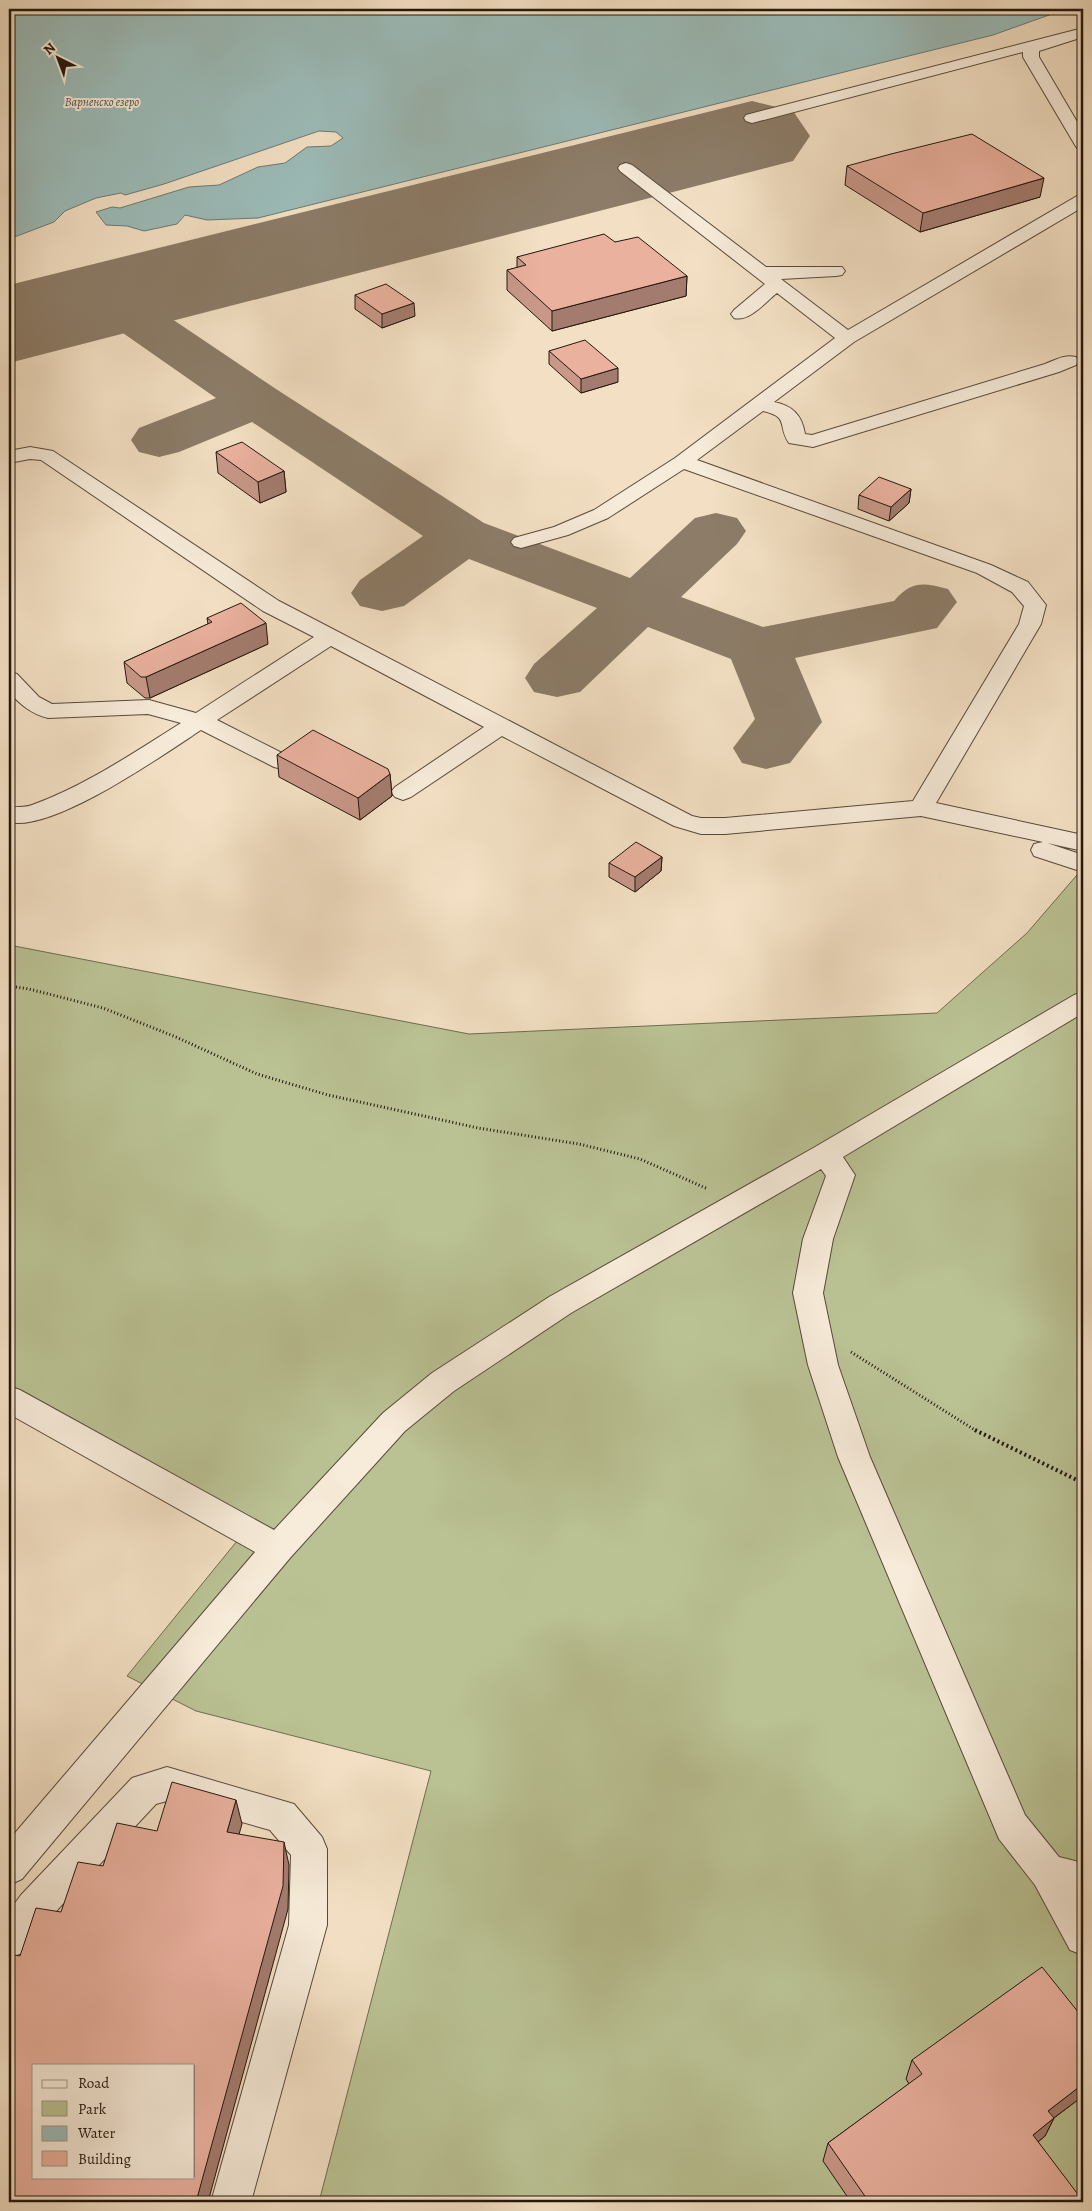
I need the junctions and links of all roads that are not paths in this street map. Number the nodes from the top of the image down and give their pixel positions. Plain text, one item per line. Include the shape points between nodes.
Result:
1 (1083, 32) edge
2 (1050, 40) junction
3 (1011, 50) junction
4 (1031, 57) junction
5 (752, 118) dead end
6 (1083, 145) edge
7 (626, 168) dead end
8 (1083, 200) edge
9 (836, 271) dead end
10 (760, 272) junction
11 (776, 284) junction
12 (740, 314) dead end
13 (847, 338) junction
14 (1069, 361) dead end
15 (759, 404) junction
16 (9, 457) edge
17 (682, 462) junction
18 (521, 542) dead end
19 (331, 636) junction
20 (9, 679) edge
21 (201, 721) junction
22 (501, 726) junction
23 (282, 762) edge
24 (403, 792) dead end
25 (921, 808) junction
26 (13, 815) dead end
27 (1083, 844) edge
28 (1083, 864) edge
29 (1083, 1001) edge
30 (825, 1154) junction
31 (9, 1399) edge
32 (278, 1548) junction
33 (9, 1867) edge
34 (1048, 1872) junction
35 (1083, 1881) edge
36 (1083, 1937) edge
37 (9, 1940) edge
38 (231, 2202) edge

1 - 2 street
2 - 3 street
2 - 4 street via 1032,50
3 - 4 street
3 - 5 street
4 - 6 street
7 - 10 street
8 - 13 street
9 - 10 street
10 - 11 street
11 - 12 street
11 - 13 street
13 - 15 street
14 - 15 street via 814,441 796,440 794,422 788,414
15 - 17 street
16 - 19 street via 30,453 46,455 271,606
17 - 18 street via 601,514 561,531
17 - 25 street via 984,569 1020,587 1035,605 1030,624
19 - 21 street
19 - 22 street
20 - 21 street via 31,702 48,711 149,707
21 - 23 street
21 - 26 street via 125,769 70,798 33,814
22 - 24 street
22 - 25 street via 683,821 701,826
25 - 27 street
25 - 28 street
29 - 30 street
30 - 32 street via 560,1305 443,1382 394,1422
30 - 34 street via 841,1174 818,1240 808,1293 823,1365 854,1457 1012,1827
31 - 32 street
32 - 33 street
34 - 35 street
34 - 36 street
37 - 38 street via 34,1908 145,1790 167,1784 281,1816 309,1848 308,1925

